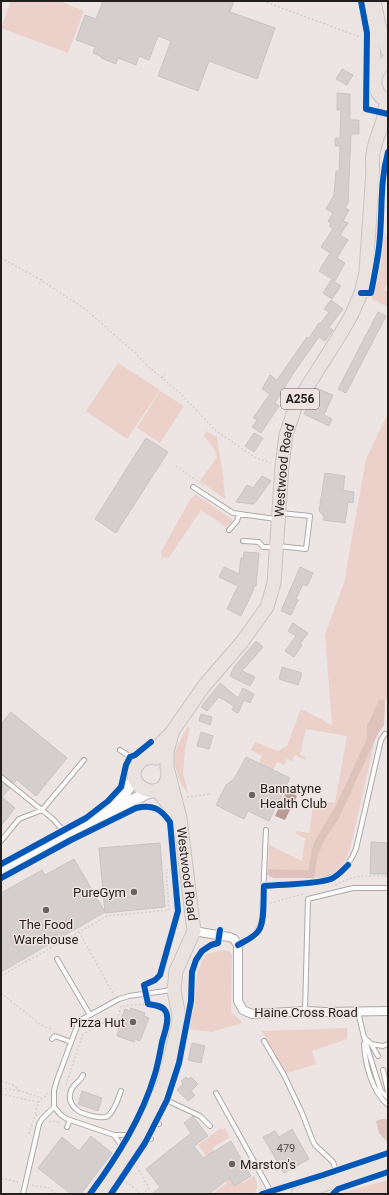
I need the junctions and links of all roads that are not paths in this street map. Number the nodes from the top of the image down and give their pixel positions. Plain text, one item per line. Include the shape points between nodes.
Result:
1 (367, 1) edge
2 (374, 1) edge
3 (388, 51) edge
4 (388, 61) edge
5 (375, 77) junction
6 (387, 101) edge
7 (388, 133) edge
8 (373, 170) junction
9 (193, 487) dead end
10 (239, 514) junction
11 (279, 516) junction
12 (229, 530) dead end
13 (243, 541) dead end
14 (277, 547) junction
15 (172, 732) junction
16 (384, 734) dead end
17 (120, 750) dead end
18 (84, 760) dead end
19 (144, 760) junction
20 (168, 770) junction
21 (1, 777) edge
22 (135, 778) junction
23 (154, 791) junction
24 (42, 810) junction
25 (106, 814) junction
26 (180, 818) junction
27 (266, 830) dead end
28 (68, 836) junction
29 (1, 841) edge
30 (1, 872) edge
31 (264, 886) junction
32 (388, 888) edge
33 (194, 931) junction
34 (238, 945) junction
35 (57, 959) dead end
36 (174, 990) junction
37 (305, 1011) junction
38 (388, 1011) edge
39 (358, 1012) junction
40 (90, 1015) junction
41 (364, 1037) junction
42 (52, 1038) dead end
43 (71, 1042) junction
44 (264, 1042) dead end
45 (371, 1044) junction
46 (388, 1044) edge
47 (378, 1056) dead end
48 (383, 1070) dead end
49 (83, 1075) dead end
50 (121, 1091) dead end
51 (388, 1092) edge
52 (216, 1093) dead end
53 (159, 1097) junction
54 (388, 1098) edge
55 (388, 1105) edge
56 (54, 1107) junction
57 (152, 1112) junction
58 (70, 1120) junction
59 (159, 1124) dead end
60 (210, 1126) dead end
61 (67, 1127) dead end
62 (114, 1135) junction
63 (143, 1137) junction
64 (133, 1156) junction
65 (388, 1162) edge
66 (339, 1179) junction
67 (23, 1194) edge
68 (99, 1194) edge
69 (272, 1194) edge
70 (298, 1194) edge

1 - 5 main road, A256
2 - 3 main road
4 - 5 main road via 381,66
5 - 6 main road, A256 via 377,91
6 - 8 main road, A256 via 371,160
7 - 8 main road, A256
8 - 11 main road, Westwood Road / A256 via 366,272 368,291 295,408 286,435
9 - 10 lane via 233,513
10 - 11 lane
10 - 12 lane via 238,521
11 - 14 main road, Westwood Road / A256
11 - 14 lane via 310,516 306,549
13 - 14 lane via 259,542 263,547
14 - 15 main road, Westwood Road / A256 via 274,583 267,607 253,628 204,686
15 - 19 main road, Westwood Road / A256
15 - 20 main road, Westwood Road / A256 via 167,752
16 - 31 lane via 352,860 342,872 331,878 317,882
17 - 19 lane
18 - 24 lane
19 - 20 main road via 159,759
19 - 22 main road, Westwood Road / A256 via 134,772
20 - 23 main road, Westwood Road / A256 via 166,783
20 - 26 main road, Westwood Road / A256
21 - 24 lane
22 - 23 main road, Westwood Road via 141,787
22 - 25 street
23 - 25 street
23 - 26 main road, Westwood Road
24 - 28 lane
24 - 29 lane via 19,819
25 - 28 street
26 - 33 main road, Westwood Road / A256
27 - 31 lane
28 - 30 street
31 - 34 lane via 260,930
32 - 37 lane via 353,888 308,899
33 - 34 street via 229,937
33 - 36 main road, Westwood Road via 176,971
34 - 37 street, Haine Cross Road via 238,1001 243,1010 252,1014
35 - 40 lane
36 - 40 lane via 129,996
36 - 53 main road, Westwood Road via 178,1026 168,1073
37 - 39 street, Haine Cross Road
38 - 39 street, Haine Cross Road
39 - 41 lane
40 - 43 lane via 79,1021
41 - 45 lane
41 - 54 lane via 382,1091
41 - 55 lane via 365,1056 372,1079 378,1095
42 - 43 lane via 55,1036
43 - 56 lane via 54,1090
44 - 66 lane via 284,1075 315,1145 333,1162
45 - 46 lane
45 - 47 lane
48 - 51 lane
49 - 50 lane via 73,1085 70,1096 78,1111 100,1118 107,1116 116,1105
52 - 69 lane
53 - 57 main road, Westwood Road
53 - 60 lane via 200,1116
56 - 58 lane via 61,1116
56 - 67 lane via 39,1124
57 - 59 lane
57 - 63 main road, Westwood Road
58 - 61 lane
58 - 62 lane
62 - 63 lane
62 - 64 lane
63 - 64 main road, Westwood Road
64 - 68 main road, Westwood Road
65 - 66 main road
66 - 70 main road

